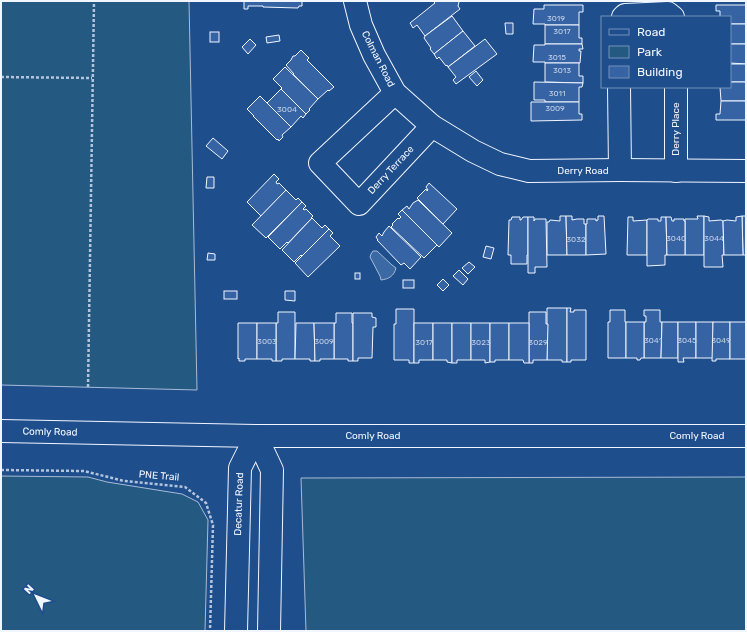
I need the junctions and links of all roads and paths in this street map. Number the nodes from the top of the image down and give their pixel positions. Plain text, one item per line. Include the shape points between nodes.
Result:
1 (94, 1) edge
2 (355, 1) edge
3 (624, 16) edge
4 (672, 16) edge
5 (1, 77) edge
6 (93, 78) junction
7 (619, 88) edge
8 (676, 88) edge
9 (395, 93) junction
10 (432, 126) junction
11 (620, 170) junction
12 (676, 171) junction
13 (746, 171) edge
14 (88, 387) dead end
15 (1, 431) edge
16 (256, 436) junction
17 (746, 436) edge
18 (1, 470) edge
19 (210, 631) edge
20 (236, 631) edge
21 (269, 631) edge

1 - 6 path
2 - 9 street, Colman Road via 361,25 374,55
3 - 4 street via 668,13
5 - 6 path
6 - 14 path
7 - 11 street
8 - 12 street, Derry Place
9 - 10 street, Colman Road
9 - 10 street, Derry Terrace via 320,163 360,204
10 - 11 street, Derry Road via 486,158 529,171
11 - 12 street, Derry Road
12 - 13 street, Derry Road
15 - 16 street, Comly Road
16 - 17 street, Comly Road
16 - 20 street, Decatur Road via 240,468
16 - 21 street via 272,470
18 - 19 path, PNE Trail via 84,471 124,481 185,487 206,503 214,525

